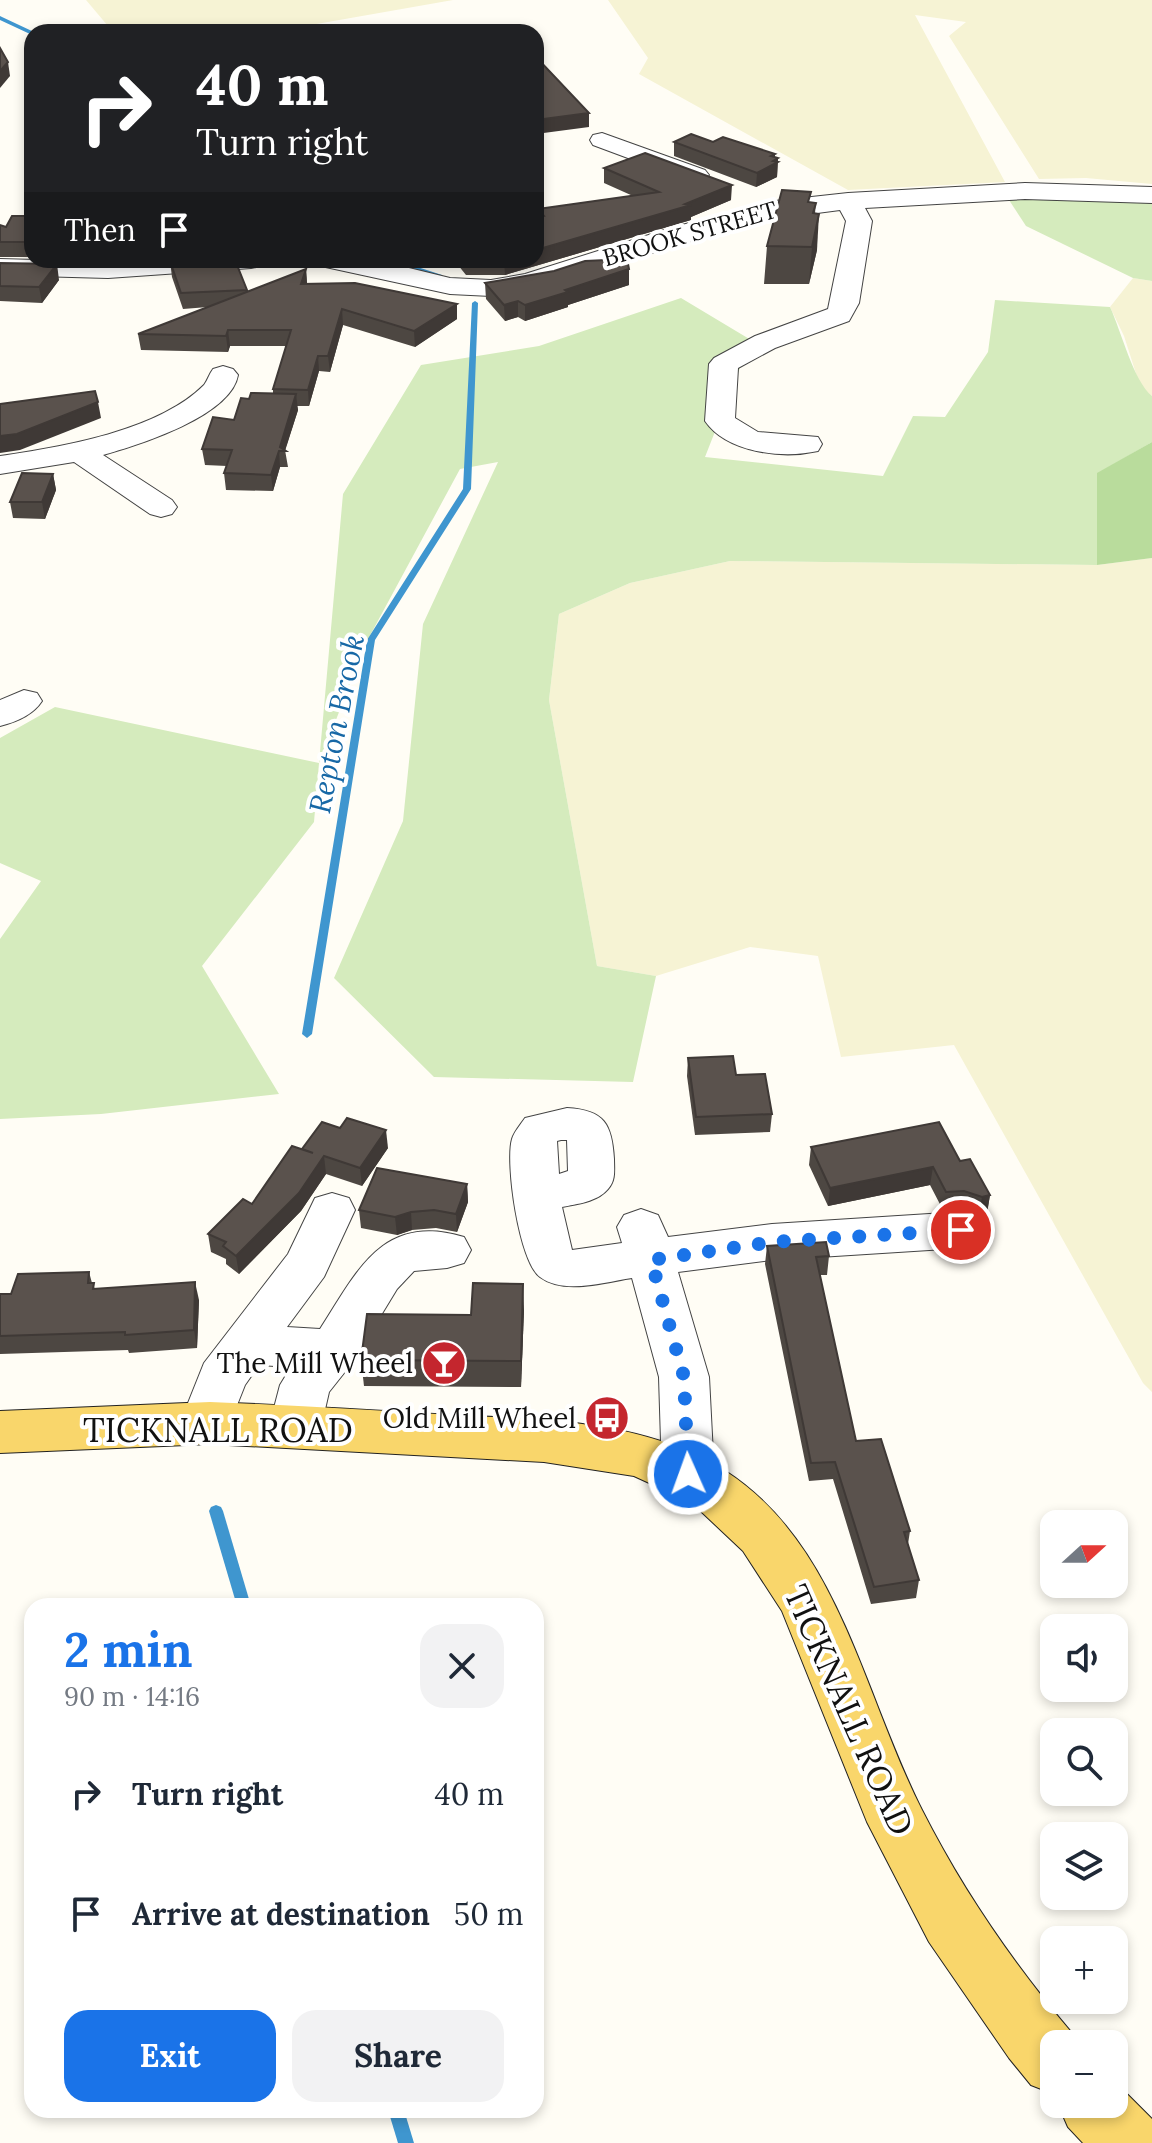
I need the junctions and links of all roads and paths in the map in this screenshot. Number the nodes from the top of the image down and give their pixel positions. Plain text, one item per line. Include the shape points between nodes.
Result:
1 (602, 140) dead end
2 (1152, 195) edge
3 (848, 201) junction
4 (765, 210) junction
5 (0, 267) edge
6 (24, 268) edge
7 (36, 268) edge
8 (137, 268) edge
9 (381, 268) edge
10 (223, 375) dead end
11 (807, 444) dead end
12 (82, 453) junction
13 (0, 465) edge
14 (161, 507) dead end
15 (539, 1195) dead end
16 (332, 1210) dead end
17 (961, 1230) dead end
18 (646, 1243) junction
19 (447, 1250) dead end
20 (244, 1345) junction
21 (334, 1349) junction
22 (206, 1423) junction
23 (295, 1427) junction
24 (0, 1432) edge
25 (688, 1474) junction
26 (1040, 2044) edge
27 (1105, 2118) edge
28 (1129, 2143) edge

1 - 4 street via 732,189
2 - 3 street, BROOK STREET via 1016,192
3 - 4 street, BROOK STREET
3 - 11 street via 859,221 839,315 765,342 724,364 720,421 751,441
4 - 9 street, BROOK STREET via 548,277 490,288 442,285
5 - 6 street
7 - 8 street
10 - 12 street via 221,386 182,415
12 - 13 street
12 - 14 street
15 - 18 street via 547,1251 560,1266 571,1268
16 - 20 street via 307,1264
17 - 18 street via 772,1242
18 - 25 street via 684,1377
19 - 21 street via 414,1251 397,1258
20 - 21 street
20 - 22 street via 222,1377
21 - 23 street via 305,1385
22 - 23 main road, TICKNALL ROAD
22 - 24 main road, TICKNALL ROAD
23 - 25 main road, TICKNALL ROAD via 596,1447
25 - 26 main road, TICKNALL ROAD via 723,1495 785,1566 811,1613 900,1828 983,1972
27 - 28 main road

